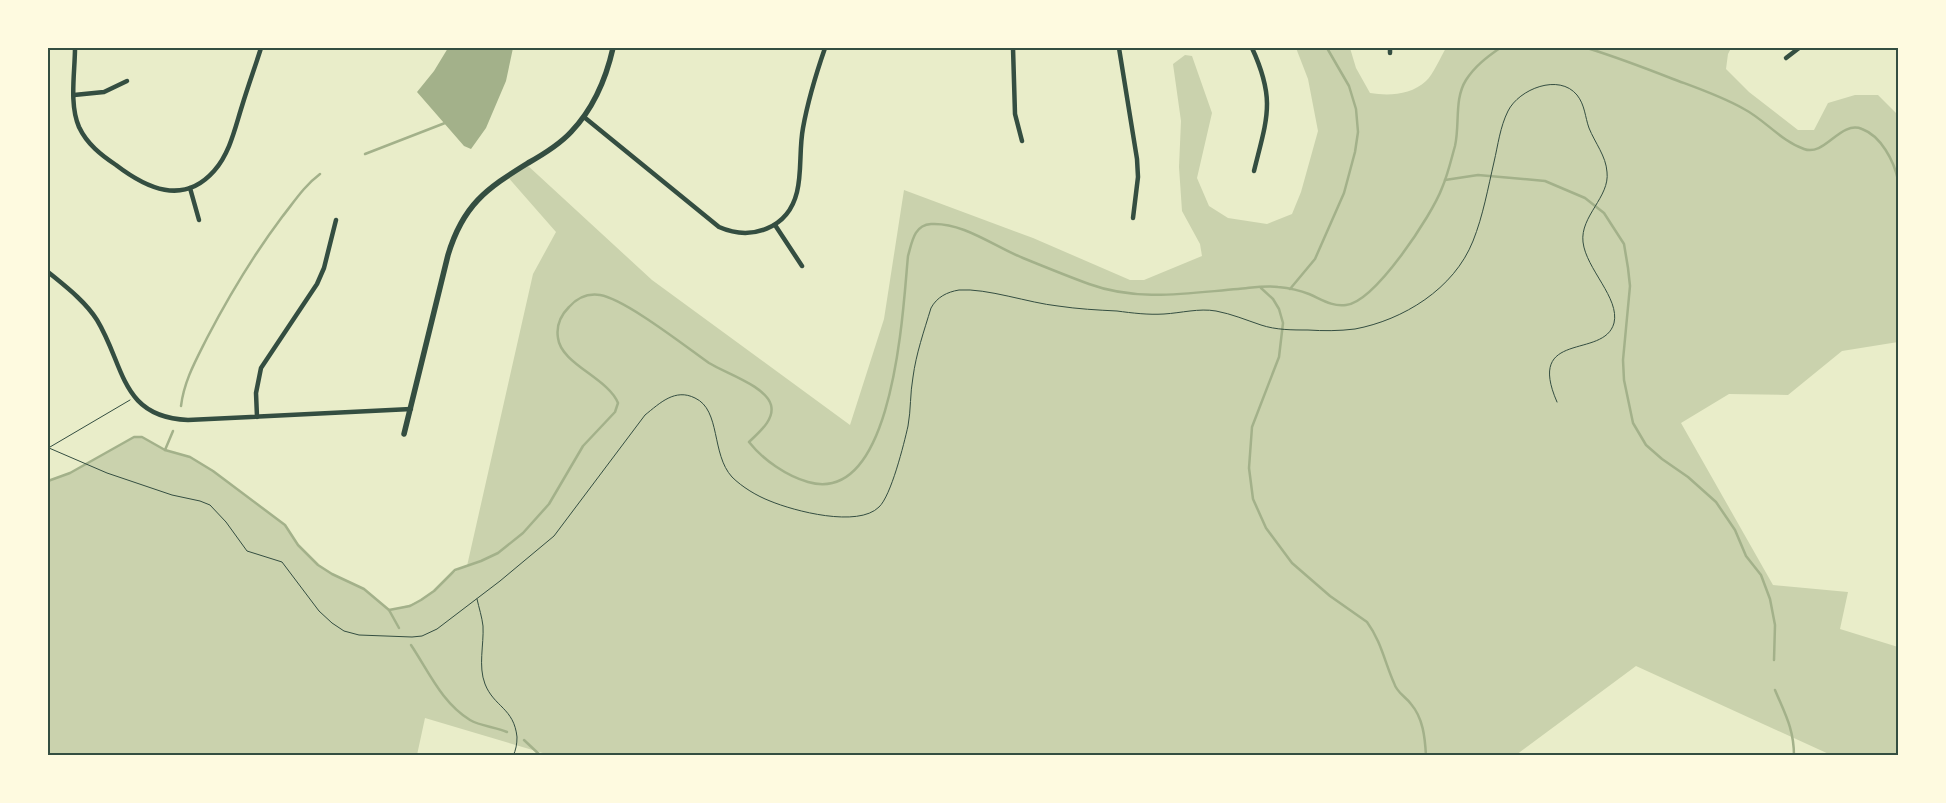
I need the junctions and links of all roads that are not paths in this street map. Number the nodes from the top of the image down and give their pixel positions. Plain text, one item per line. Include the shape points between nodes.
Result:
1 (75, 48) edge
2 (261, 48) edge
3 (613, 48) edge
4 (825, 48) edge
5 (1012, 48) edge
6 (1119, 48) edge
7 (1252, 48) edge
8 (1799, 48) edge
9 (1786, 58) dead end
10 (126, 82) dead end
11 (74, 95) junction
12 (584, 117) junction
13 (1022, 141) dead end
14 (1254, 171) dead end
15 (190, 188) junction
16 (1133, 218) dead end
17 (199, 220) dead end
18 (336, 220) dead end
19 (775, 225) junction
20 (802, 266) dead end
21 (48, 272) edge
22 (411, 409) junction
23 (257, 417) junction
24 (404, 434) dead end

1 - 11 street
2 - 15 street via 227,152 214,172
3 - 12 street via 602,85
4 - 19 street via 808,102 797,193 790,210
5 - 13 street via 1015,114
6 - 16 street via 1137,159
7 - 14 street via 1263,74 1268,100 1267,119
8 - 9 street
10 - 11 street via 104,92
11 - 15 street via 80,127 105,158 151,187 167,190
12 - 19 street via 719,227 744,233 763,231
12 - 22 street via 548,151 480,196 464,216 448,255
15 - 17 street
18 - 23 street via 317,284 261,368 256,393
19 - 20 street
21 - 23 street via 93,314 135,398 153,413 173,420
22 - 23 street
22 - 24 street

